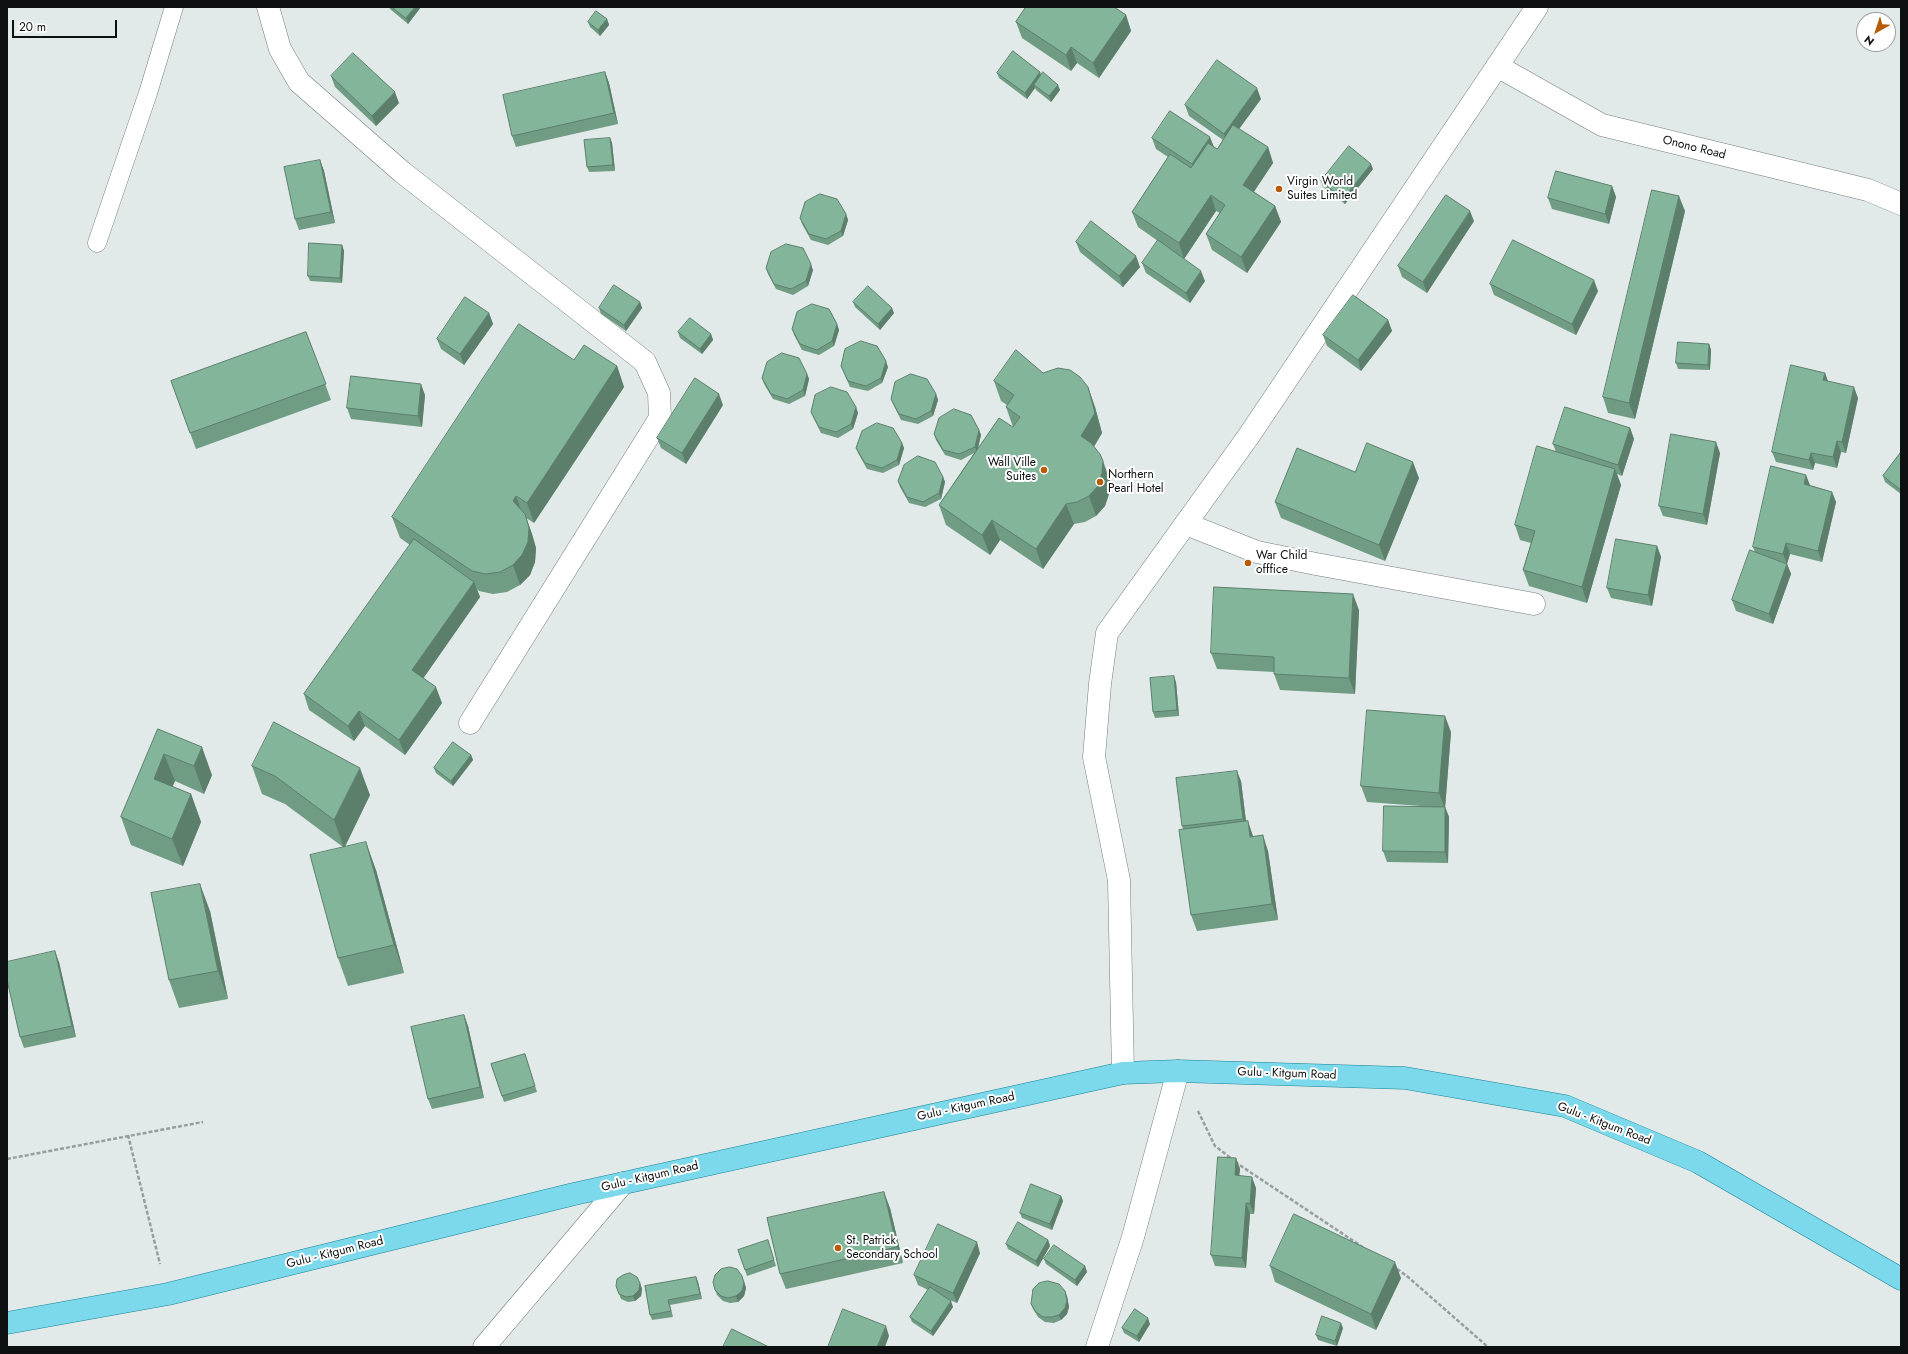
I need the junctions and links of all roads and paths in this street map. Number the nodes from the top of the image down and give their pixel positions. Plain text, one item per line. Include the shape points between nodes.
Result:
1 (174, 7) edge
2 (268, 7) edge
3 (1537, 7) edge
4 (1497, 66) junction
5 (1901, 204) edge
6 (97, 243) dead end
7 (1186, 524) junction
8 (1534, 604) dead end
9 (470, 723) dead end
10 (1178, 1071) junction
11 (1123, 1072) junction
12 (204, 1122) dead end
13 (128, 1135) junction
14 (7, 1159) edge
15 (623, 1183) junction
16 (1368, 1251) edge
17 (1395, 1268) dead end
18 (1901, 1279) edge
19 (168, 1294) junction
20 (7, 1323) edge
21 (484, 1347) edge
22 (1097, 1347) edge
23 (1488, 1347) edge

1 - 6 lane
2 - 9 street via 280,49 299,82 402,172 645,362 659,393 660,418
3 - 4 street
4 - 5 street, Onono Road via 1602,125 1868,190
4 - 7 street via 1248,437
7 - 8 street via 1257,552
7 - 11 street via 1107,633 1100,684 1094,757 1119,880
10 - 11 main road, Gulu - Kitgum Road
10 - 16 path via 1216,1146 1238,1164
10 - 18 main road, Gulu - Kitgum Road via 1405,1078 1565,1106 1698,1162
10 - 22 street via 1133,1237
11 - 15 main road, Gulu - Kitgum Road
12 - 13 path
13 - 14 path
13 - 19 path
15 - 19 main road, Gulu - Kitgum Road
15 - 21 street
17 - 23 path
19 - 20 main road, Gulu - Kitgum Road

